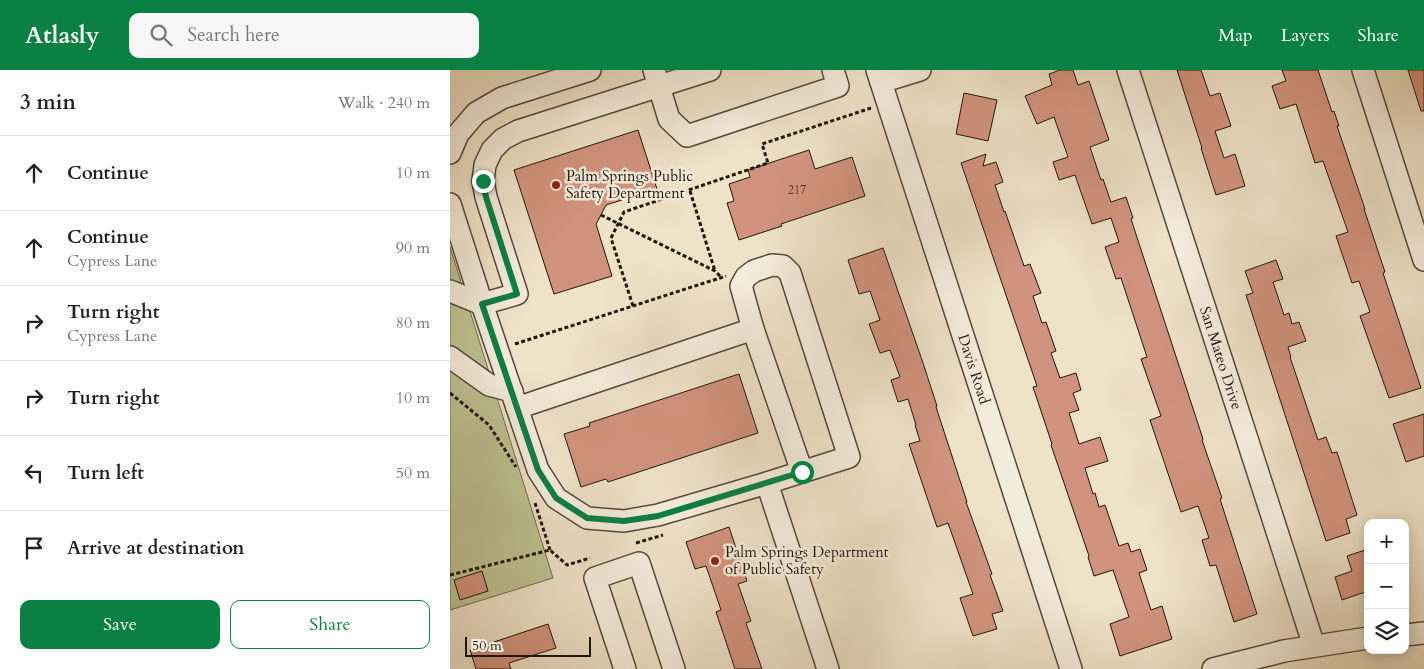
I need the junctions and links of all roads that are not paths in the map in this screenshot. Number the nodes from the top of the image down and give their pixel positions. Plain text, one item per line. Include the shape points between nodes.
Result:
1 (590, 70) edge
2 (710, 70) edge
3 (833, 70) edge
4 (920, 70) edge
5 (1128, 70) edge
6 (1363, 70) edge
7 (879, 76) edge
8 (656, 78) edge
9 (450, 153) edge
10 (450, 204) edge
11 (1424, 260) edge
12 (450, 291) edge
13 (482, 304) junction
14 (753, 329) junction
15 (450, 357) edge
16 (514, 400) junction
17 (802, 472) junction
18 (767, 483) junction
19 (1424, 634) edge
20 (1409, 635) edge
21 (1364, 639) edge
22 (1314, 646) junction
23 (625, 669) edge
24 (674, 669) edge
25 (828, 669) edge
26 (1071, 669) edge
27 (1213, 669) edge

1 - 9 street via 502,98 476,112 458,134
2 - 8 street
3 - 8 street via 838,86 687,136 669,119
4 - 7 street
5 - 22 street, San Mateo Drive
6 - 11 street
7 - 26 street, Davis Road
8 - 13 street via 518,131 492,150 485,165 483,181 517,294
10 - 13 street
12 - 13 street
13 - 16 street
14 - 16 street
14 - 17 street
14 - 17 street via 741,286 746,276 754,271 772,265 783,266 790,273 850,458
15 - 16 street
16 - 18 street via 538,470 556,498 587,518 624,521 658,516
17 - 18 street
18 - 25 street
19 - 20 street
21 - 22 street
22 - 27 street
23 - 24 street via 595,578 639,563

